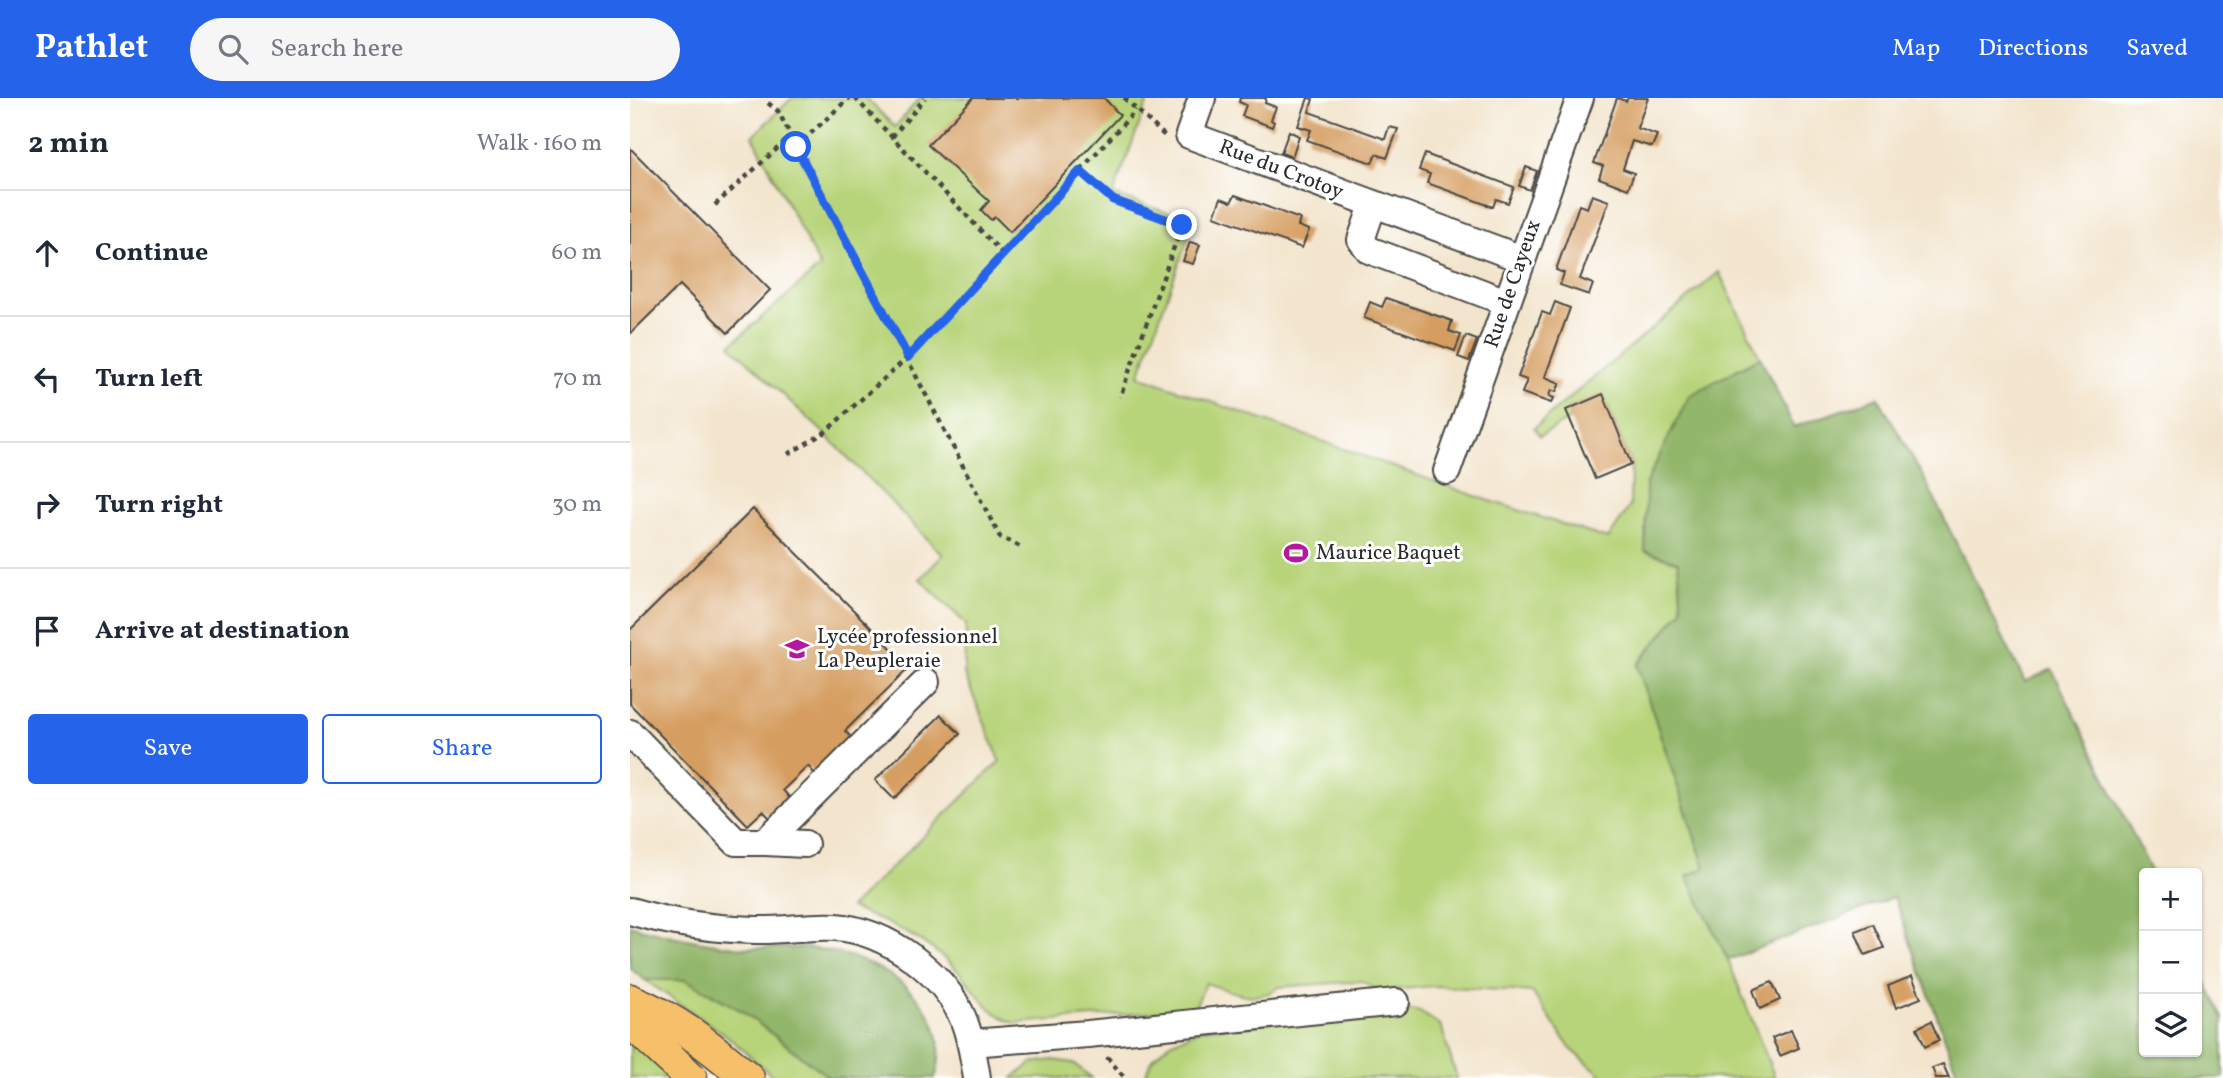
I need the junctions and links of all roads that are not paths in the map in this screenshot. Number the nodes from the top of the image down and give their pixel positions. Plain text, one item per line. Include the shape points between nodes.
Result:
1 (1202, 98) edge
2 (1580, 98) edge
3 (1373, 205) junction
4 (1522, 259) junction
5 (1507, 302) junction
6 (1447, 471) dead end
7 (926, 682) dead end
8 (630, 734) edge
9 (765, 842) junction
10 (806, 844) dead end
11 (630, 911) edge
12 (630, 1000) edge
13 (1396, 1002) dead end
14 (630, 1021) edge
15 (971, 1042) junction
16 (691, 1078) edge
17 (748, 1078) edge
18 (958, 1078) edge
19 (977, 1078) edge

1 - 3 street, Rue du Crotoy via 1178,136
2 - 4 street, Rue de Cayeux
3 - 4 street, Rue du Crotoy
3 - 5 street via 1361,240 1369,250
4 - 5 street, Rue de Cayeux
5 - 6 street, Rue de Cayeux
7 - 9 street
8 - 9 street via 736,842
9 - 10 street
11 - 15 street via 712,927 758,931 837,927 868,934 922,966 947,991
12 - 17 main road via 661,1013
13 - 15 street
14 - 16 main road
15 - 18 street
15 - 19 street

